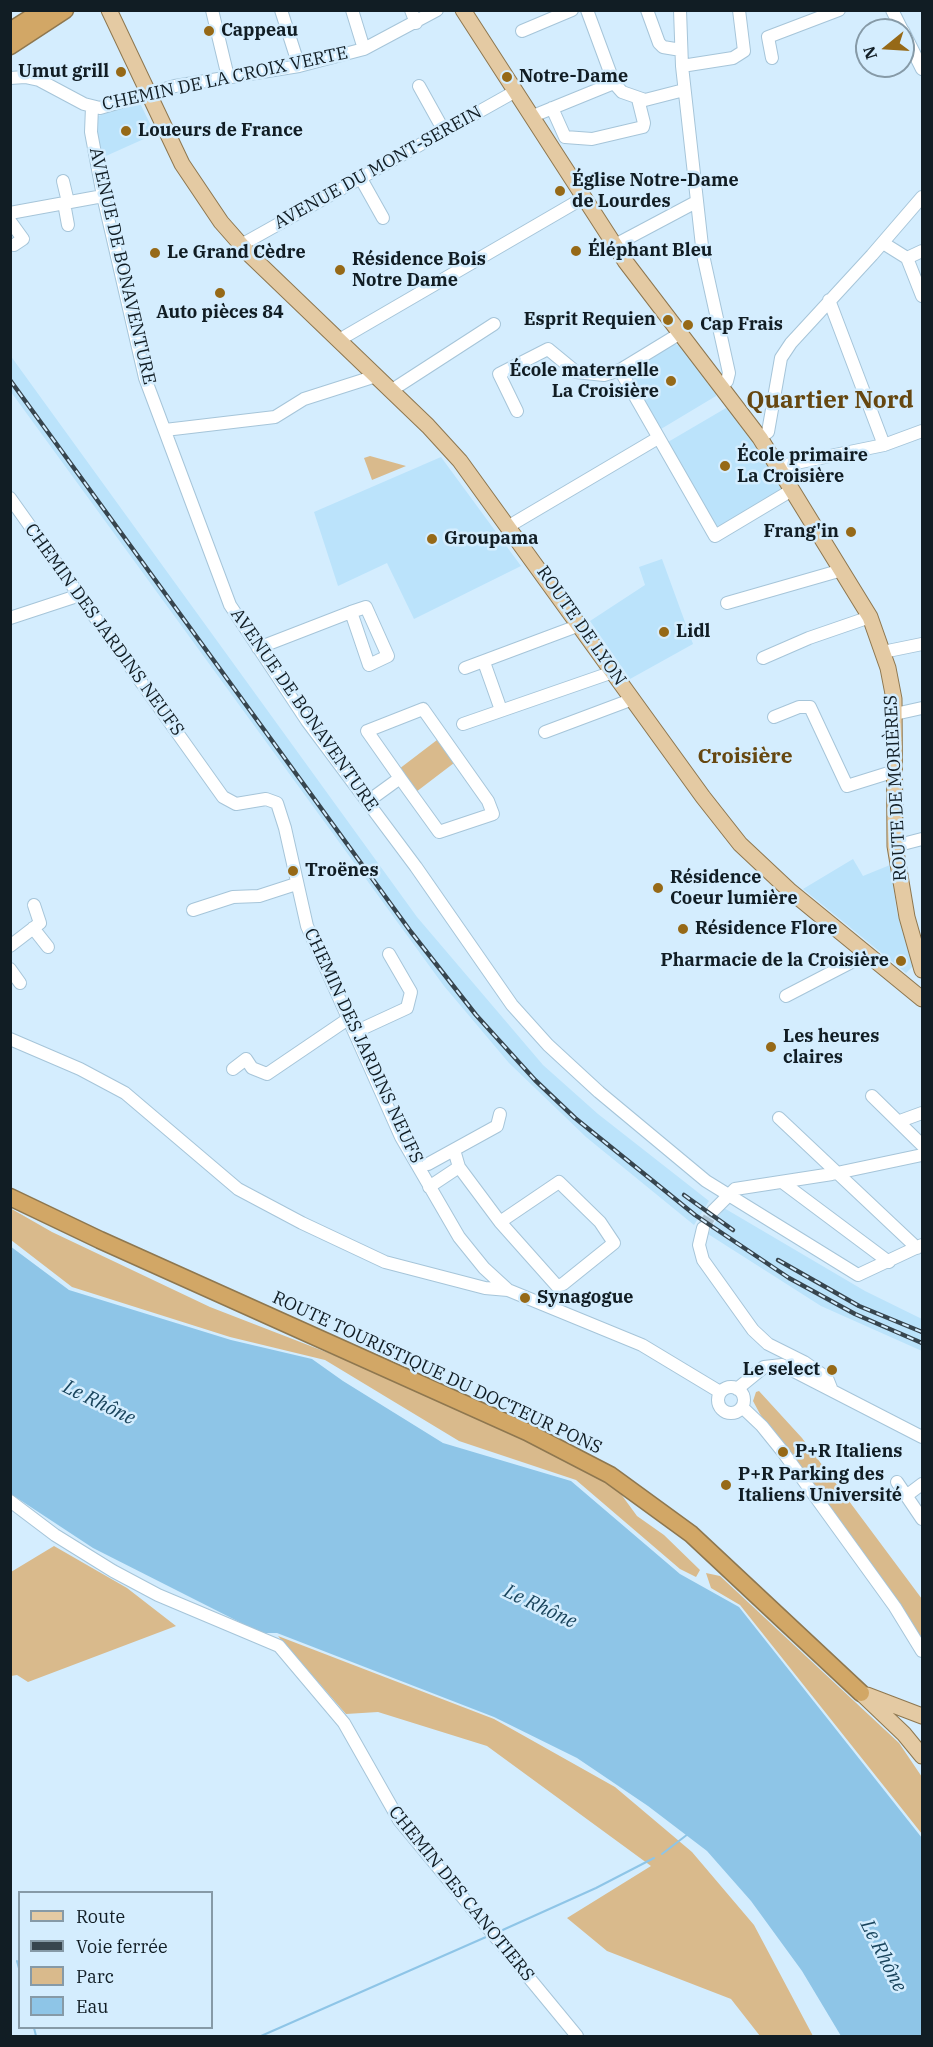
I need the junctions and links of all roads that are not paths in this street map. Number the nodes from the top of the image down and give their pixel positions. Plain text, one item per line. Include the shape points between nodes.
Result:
1 (71, 10) edge
2 (109, 10) edge
3 (212, 10) edge
4 (281, 10) edge
5 (352, 10) edge
6 (411, 10) edge
7 (437, 10) edge
8 (463, 10) edge
9 (572, 10) edge
10 (587, 10) edge
11 (647, 10) edge
12 (680, 10) edge
13 (739, 10) edge
14 (839, 10) edge
15 (54, 14) edge
16 (416, 23) junction
17 (10, 31) edge
18 (522, 31) dead end
19 (10, 46) edge
20 (364, 49) junction
21 (681, 50) junction
22 (915, 55) edge
23 (772, 58) dead end
24 (299, 66) junction
25 (682, 66) junction
26 (922, 69) edge
27 (228, 77) junction
28 (10, 78) edge
29 (614, 83) junction
30 (419, 86) dead end
31 (684, 90) junction
32 (516, 91) junction
33 (150, 94) junction
34 (638, 99) junction
35 (92, 107) junction
36 (552, 108) junction
37 (533, 116) junction
38 (444, 131) junction
39 (360, 177) junction
40 (63, 181) dead end
41 (103, 196) junction
42 (585, 196) junction
43 (922, 197) edge
44 (696, 202) junction
45 (66, 203) junction
46 (383, 218) dead end
47 (11, 221) edge
48 (68, 225) dead end
49 (883, 243) junction
50 (14, 245) dead end
51 (241, 245) junction
52 (615, 245) junction
53 (922, 251) edge
54 (907, 258) junction
55 (922, 296) edge
56 (829, 300) junction
57 (494, 324) dead end
58 (680, 334) junction
59 (339, 340) junction
60 (620, 370) junction
61 (376, 376) junction
62 (723, 386) junction
63 (392, 390) junction
64 (517, 411) dead end
65 (165, 430) junction
66 (922, 431) edge
67 (658, 438) junction
68 (760, 438) junction
69 (884, 446) junction
70 (779, 469) junction
71 (792, 490) junction
72 (10, 498) edge
73 (509, 526) junction
74 (842, 570) junction
75 (80, 595) junction
76 (727, 603) dead end
77 (351, 612) dead end
78 (870, 617) junction
79 (10, 618) edge
80 (580, 625) junction
81 (922, 644) edge
82 (258, 648) junction
83 (883, 652) junction
84 (763, 658) dead end
85 (485, 664) dead end
86 (465, 668) dead end
87 (613, 672) junction
88 (633, 699) junction
89 (922, 708) edge
90 (501, 710) junction
91 (895, 714) junction
92 (774, 717) dead end
93 (464, 724) dead end
94 (545, 732) dead end
95 (895, 771) junction
96 (400, 778) junction
97 (368, 802) junction
98 (922, 839) edge
99 (895, 846) junction
100 (296, 884) junction
101 (34, 904) dead end
102 (194, 910) dead end
103 (33, 928) junction
104 (12, 940) edge
105 (48, 947) dead end
106 (389, 954) dead end
107 (867, 954) junction
108 (10, 969) edge
109 (922, 970) edge
110 (20, 983) dead end
111 (917, 994) edge
112 (786, 996) dead end
113 (348, 1018) junction
114 (355, 1032) junction
115 (10, 1039) edge
116 (233, 1069) dead end
117 (872, 1096) dead end
118 (922, 1113) edge
119 (500, 1114) dead end
120 (779, 1118) dead end
121 (900, 1122) junction
122 (922, 1145) edge
123 (454, 1150) junction
124 (922, 1155) edge
125 (428, 1164) dead end
126 (459, 1167) junction
127 (837, 1172) junction
128 (782, 1182) junction
129 (429, 1187) junction
130 (727, 1196) junction
131 (10, 1197) edge
132 (714, 1211) tunnel mouth
133 (500, 1222) junction
134 (703, 1228) tunnel mouth
135 (920, 1246) edge
136 (889, 1262) junction
137 (508, 1290) junction
138 (831, 1388) junction
139 (737, 1389) junction
140 (720, 1392) junction
141 (742, 1407) junction
142 (922, 1437) edge
143 (897, 1482) dead end
144 (922, 1484) edge
145 (906, 1496) junction
146 (10, 1501) edge
147 (922, 1519) edge
148 (922, 1651) edge
149 (861, 1693) junction
150 (897, 1706) junction
151 (922, 1710) edge
152 (922, 1716) edge
153 (922, 1756) edge
154 (577, 2037) edge

1 - 15 highway
2 - 33 main road, ROUTE DE LYON
3 - 27 street
4 - 24 street
5 - 20 street
6 - 16 street
7 - 16 street, CHEMIN DE LA CROIX VERTE
8 - 32 main road, ROUTE DE MORIÈRES
9 - 18 street
10 - 29 street
11 - 21 street via 659,43
12 - 21 street
13 - 25 street via 744,51 734,58
14 - 23 street via 768,37
15 - 17 highway
15 - 19 highway
16 - 20 street, CHEMIN DE LA CROIX VERTE
20 - 24 street, CHEMIN DE LA CROIX VERTE
21 - 25 street
22 - 26 street
24 - 27 street, CHEMIN DE LA CROIX VERTE
25 - 31 street
27 - 33 street, CHEMIN DE LA CROIX VERTE
28 - 35 street, CHEMIN DE LA CROIX VERTE via 39,80
29 - 34 street via 622,92
29 - 36 street
30 - 38 street
31 - 34 street
31 - 44 street
32 - 37 main road, ROUTE DE MORIÈRES
32 - 38 street, AVENUE DU MONT-SEREIN
33 - 35 street, CHEMIN DE LA CROIX VERTE
33 - 51 main road, ROUTE DE LYON via 196,188
34 - 36 street via 643,128 592,139 565,137
35 - 41 street, AVENUE DE BONAVENTURE via 91,132
36 - 37 street
37 - 42 main road, ROUTE DE MORIÈRES
38 - 39 street, AVENUE DU MONT-SEREIN
39 - 46 street
39 - 51 street, AVENUE DU MONT-SEREIN
40 - 45 street
41 - 45 street
41 - 65 street, AVENUE DE BONAVENTURE via 145,378
42 - 52 main road, ROUTE DE MORIÈRES
42 - 59 street
43 - 49 street
44 - 52 street
44 - 62 street via 703,255 729,373
45 - 47 street
45 - 48 street
47 - 50 street via 23,239
49 - 54 street
49 - 56 street
51 - 59 main road, ROUTE DE LYON
52 - 58 main road, ROUTE DE MORIÈRES
53 - 54 street
54 - 55 street
56 - 68 street via 801,329 781,358 768,432
56 - 69 street
57 - 63 street
58 - 60 street
58 - 62 main road, ROUTE DE MORIÈRES
59 - 61 main road, ROUTE DE LYON
60 - 64 street via 604,375 576,372 548,349 499,374
60 - 67 street
61 - 63 main road, ROUTE DE LYON
61 - 65 street via 304,399 275,417
62 - 68 main road, ROUTE DE MORIÈRES
63 - 73 main road, ROUTE DE LYON via 443,442
65 - 82 street, AVENUE DE BONAVENTURE via 230,605
66 - 69 street
67 - 71 street via 716,536
67 - 73 street
68 - 70 main road, ROUTE DE MORIÈRES
69 - 70 street
70 - 71 main road, ROUTE DE MORIÈRES
71 - 74 main road, ROUTE DE MORIÈRES
72 - 75 street, CHEMIN DES JARDINS NEUFS
73 - 80 main road, ROUTE DE LYON
74 - 76 street
74 - 78 main road, ROUTE DE MORIÈRES
75 - 79 street
75 - 100 street, CHEMIN DES JARDINS NEUFS via 223,797 236,804 266,799 277,803
77 - 82 street
78 - 83 main road, ROUTE DE MORIÈRES
78 - 84 street
80 - 86 street
80 - 87 main road, ROUTE DE LYON
81 - 83 street
82 - 97 street, AVENUE DE BONAVENTURE
83 - 91 main road, ROUTE DE MORIÈRES
85 - 90 street
87 - 88 main road, ROUTE DE LYON
87 - 90 street
88 - 94 street
88 - 107 main road, ROUTE DE LYON via 740,844
89 - 91 street
90 - 93 street
91 - 95 main road, ROUTE DE MORIÈRES
92 - 95 street via 810,707 848,786
95 - 99 main road, ROUTE DE MORIÈRES
96 - 96 street via 367,731 423,709 488,801 493,814 439,832
96 - 97 street
97 - 130 street, AVENUE DE BONAVENTURE via 512,1005 548,1045 599,1092
98 - 99 street
99 - 109 main road, ROUTE DE MORIÈRES via 906,917
100 - 102 street
100 - 113 street, CHEMIN DES JARDINS NEUFS via 308,928
101 - 103 street via 40,923
103 - 104 street
103 - 105 street
106 - 114 street via 411,992 407,1008
107 - 111 main road, ROUTE DE LYON
107 - 112 street
108 - 110 street
109 - 111 main road, ROUTE DE MORIÈRES
113 - 114 street, CHEMIN DES JARDINS NEUFS
113 - 116 street via 267,1074 252,1068 246,1059
114 - 129 street, CHEMIN DES JARDINS NEUFS via 401,1137
115 - 137 street via 125,1093 238,1189 302,1223 385,1262 485,1288
117 - 121 street
118 - 121 street
119 - 123 street via 497,1126
120 - 127 street
121 - 122 street
123 - 125 street
123 - 126 street
124 - 127 street
126 - 129 street
126 - 133 street
127 - 128 street
127 - 135 street
128 - 130 street via 735,1189
128 - 136 street
129 - 137 street, CHEMIN DES JARDINS NEUFS via 467,1249
130 - 132 street
130 - 136 street, AVENUE DE BONAVENTURE via 858,1275
131 - 149 highway, ROUTE TOURISTIQUE DU DOCTEUR PONS via 527,1432 610,1475 691,1533
133 - 133 street via 557,1286 612,1246 612,1238 600,1222 559,1182
134 - 138 street via 699,1245 704,1260 753,1330 768,1344 827,1378
135 - 136 street
137 - 140 street via 642,1345
138 - 139 street via 777,1364 756,1371
138 - 142 street
139 - 140 street via 728,1387
139 - 141 street via 744,1399
140 - 141 street via 718,1402 723,1410 732,1413
141 - 148 street via 783,1452 896,1607
143 - 145 street
144 - 145 street
145 - 147 street
146 - 154 street, CHEMIN DES CANOTIERS via 112,1571 158,1595 279,1646 344,1723 399,1820
149 - 150 main road
149 - 153 main road
150 - 151 street
150 - 152 main road

